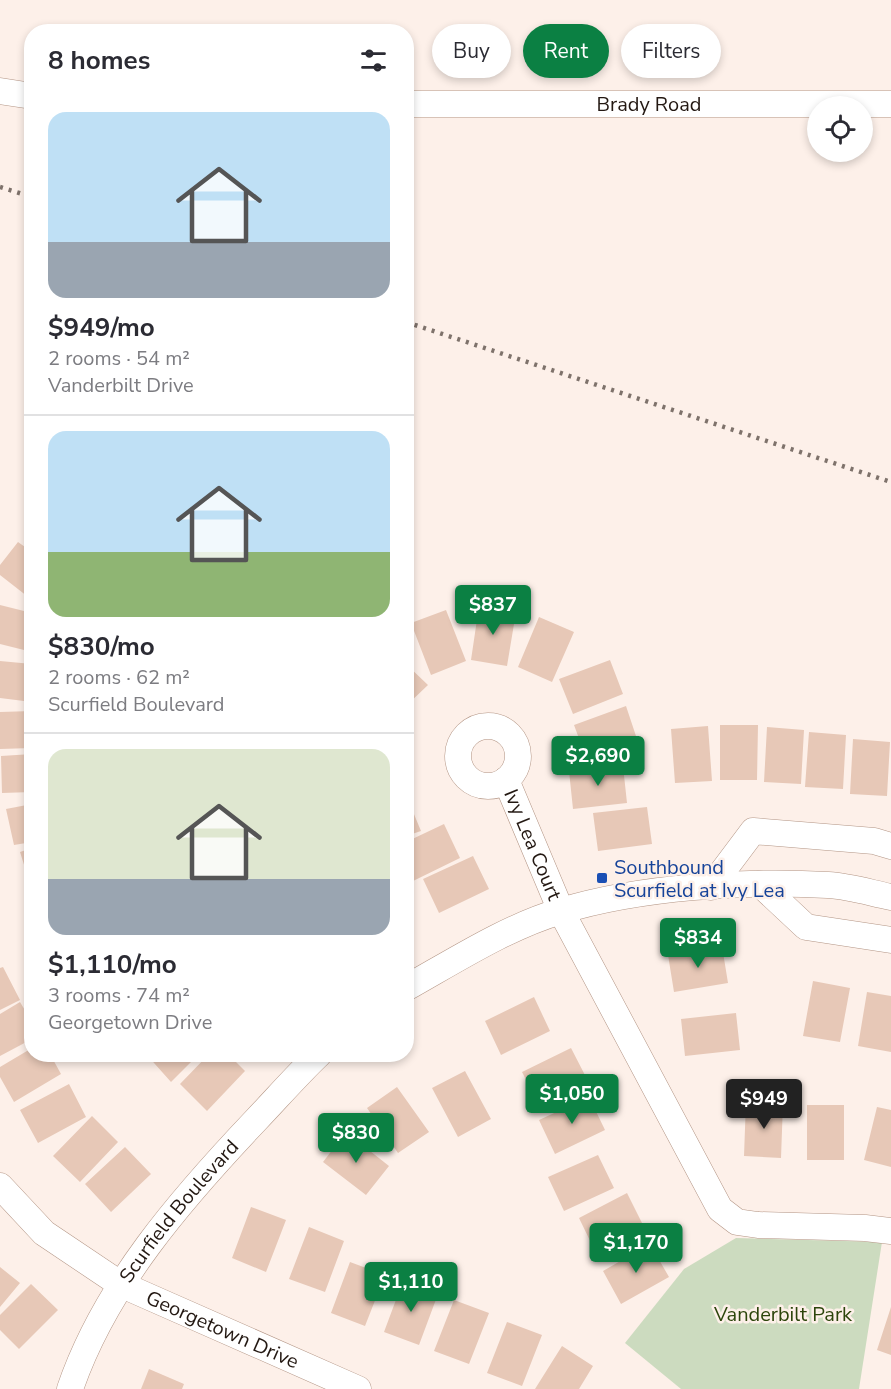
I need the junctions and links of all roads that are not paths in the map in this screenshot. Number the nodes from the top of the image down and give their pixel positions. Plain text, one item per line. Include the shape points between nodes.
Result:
1 (0, 91) edge
2 (24, 95) edge
3 (414, 104) edge
4 (891, 104) edge
5 (506, 780) dead end
6 (891, 846) edge
7 (760, 884) junction
8 (711, 887) junction
9 (891, 897) edge
10 (561, 911) junction
11 (891, 940) edge
12 (414, 984) edge
13 (307, 1062) edge
14 (0, 1186) edge
15 (891, 1231) edge
16 (120, 1284) junction
17 (70, 1389) edge
18 (358, 1389) edge

1 - 2 street
3 - 4 street, Brady Road
5 - 10 street, Ivy Lea Court
6 - 8 street via 874,841 753,831
7 - 8 street
7 - 9 street via 831,885
7 - 11 street via 806,927
8 - 10 street via 654,892
10 - 12 street via 503,935
10 - 15 street, Ivy Lea Court via 720,1209 737,1222 758,1225
13 - 16 street, Scurfield Boulevard via 211,1167
14 - 16 street, Georgetown Drive via 44,1233
16 - 17 street, Scurfield Boulevard
16 - 18 street, Georgetown Drive

